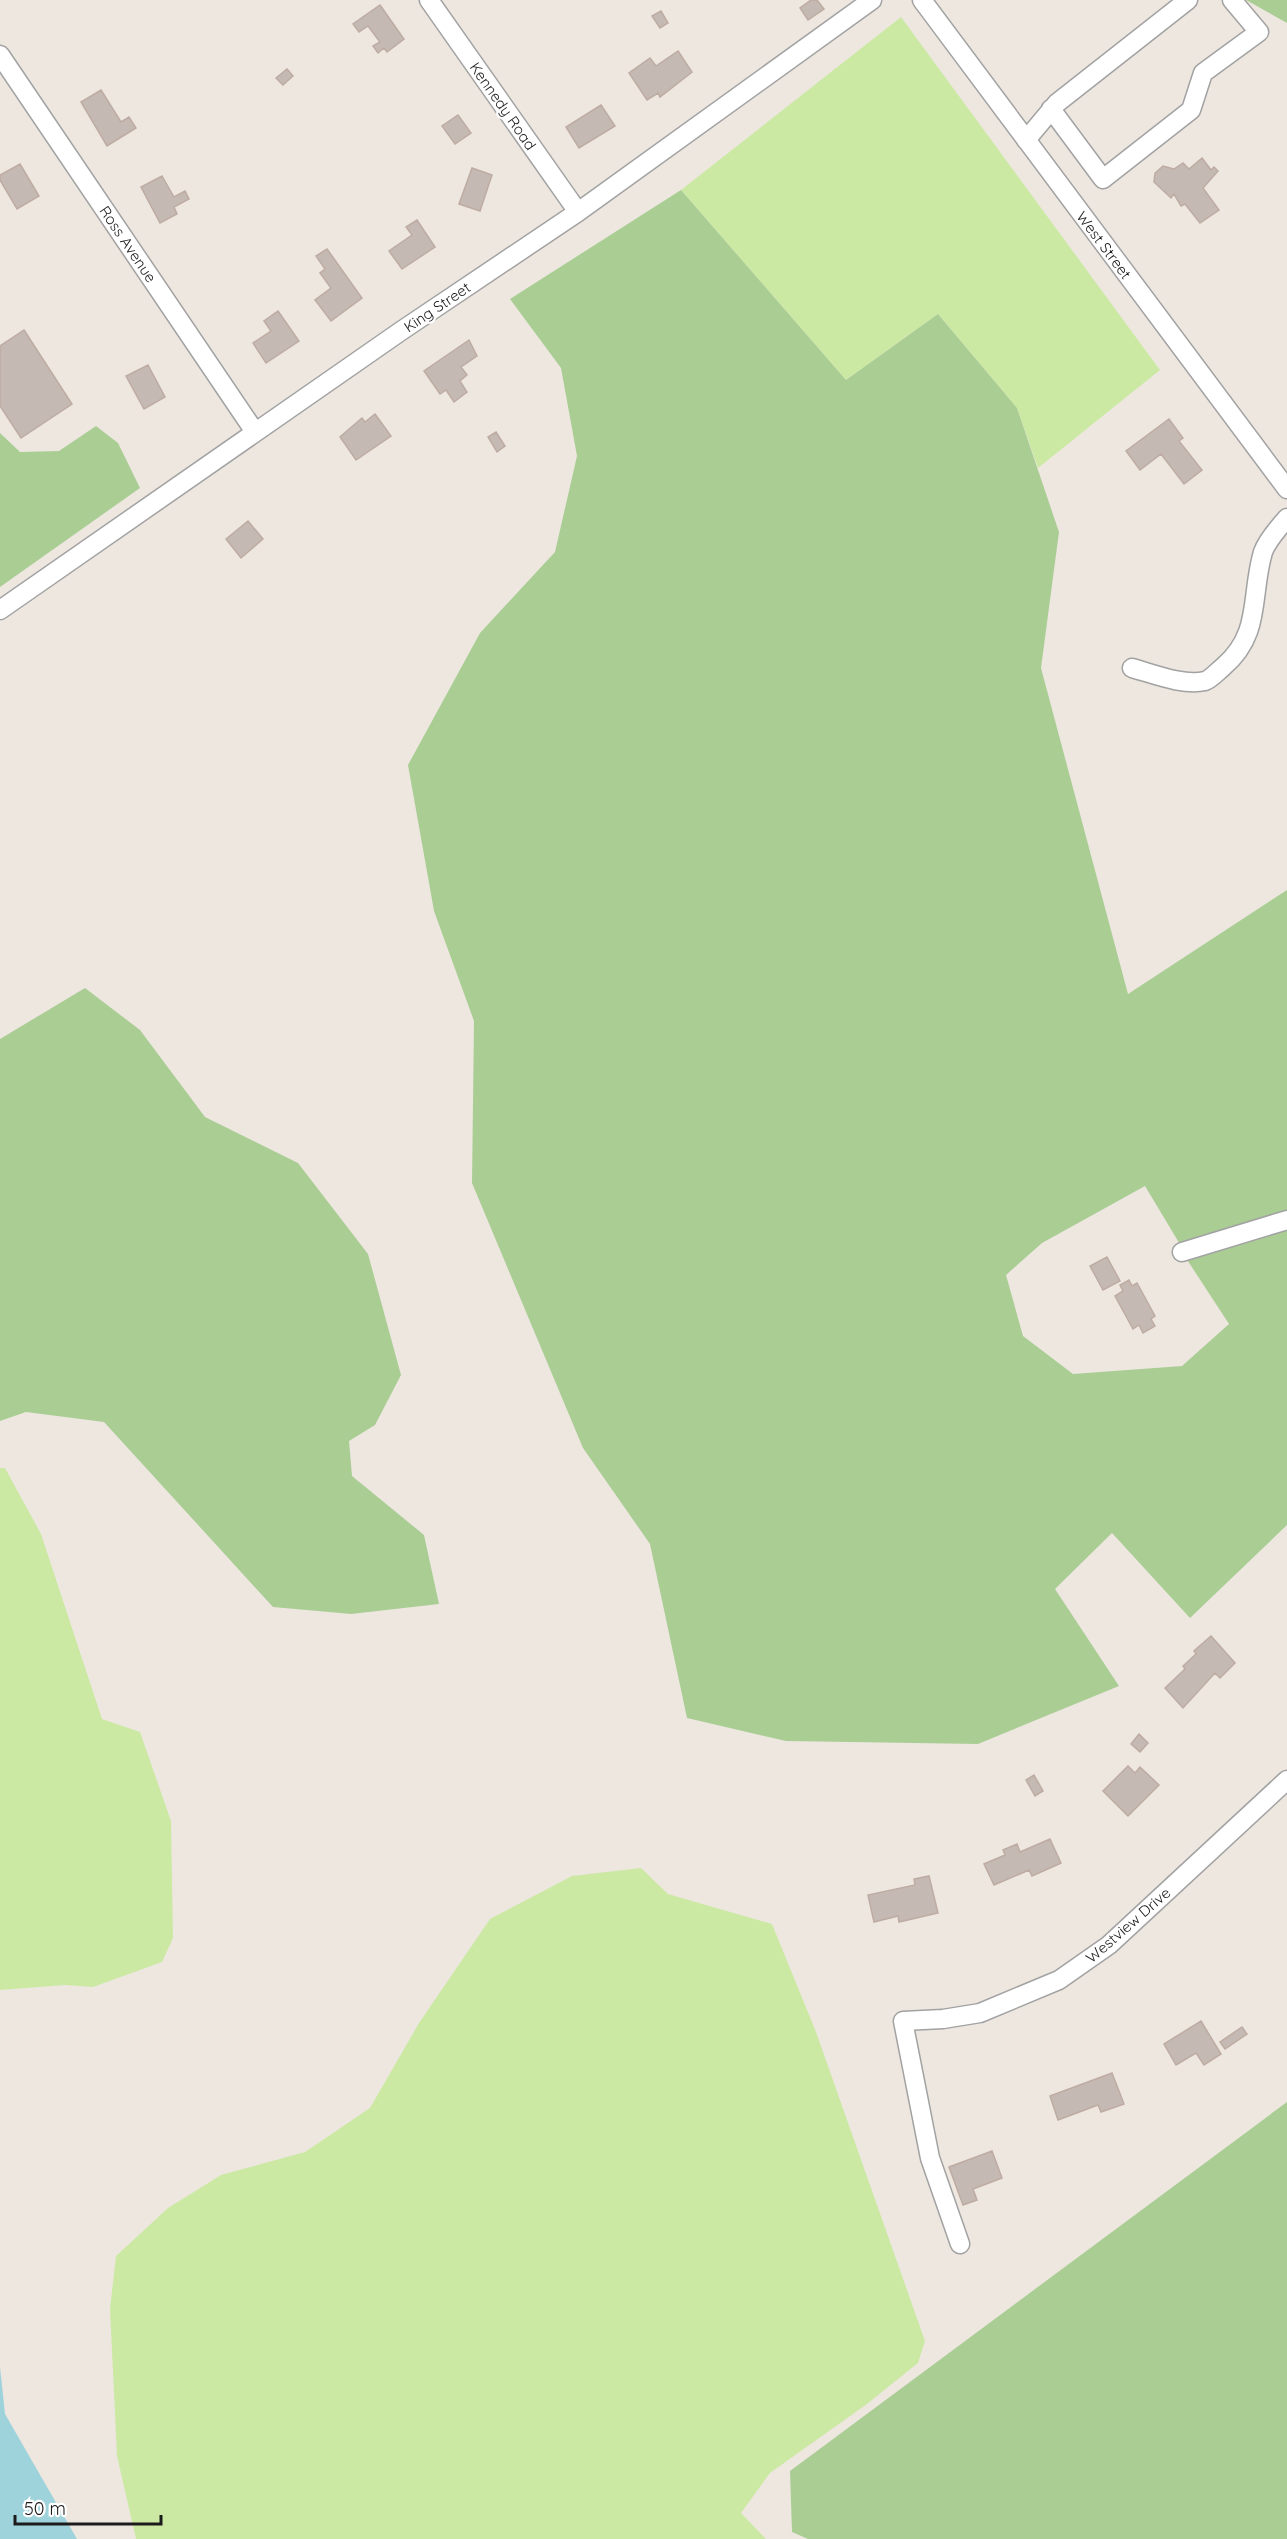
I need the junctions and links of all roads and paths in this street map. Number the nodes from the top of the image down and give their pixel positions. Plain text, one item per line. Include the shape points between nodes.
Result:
1 (429, 0) edge
2 (872, 0) edge
3 (922, 0) edge
4 (1188, 0) edge
5 (1232, 0) edge
6 (0, 56) edge
7 (1051, 109) junction
8 (1026, 140) junction
9 (578, 212) junction
10 (255, 432) junction
11 (1287, 489) edge
12 (1287, 518) edge
13 (0, 610) edge
14 (1132, 668) dead end
15 (1287, 1220) edge
16 (1182, 1251) dead end
17 (1287, 1780) edge
18 (960, 2244) dead end

1 - 9 street, Kennedy Road
2 - 9 street, King Street
3 - 8 street, West Street
4 - 7 street
5 - 7 street via 1259,32 1203,73 1191,110 1103,179
6 - 10 street, Ross Avenue
7 - 8 street
8 - 11 street, West Street
9 - 10 street, King Street
10 - 13 street, King Street
12 - 14 street via 1264,550 1253,621 1246,640 1229,662 1207,680 1185,681
15 - 16 street
17 - 18 street, Westview Drive via 1109,1945 1059,1980 980,2013 903,2021 930,2158

